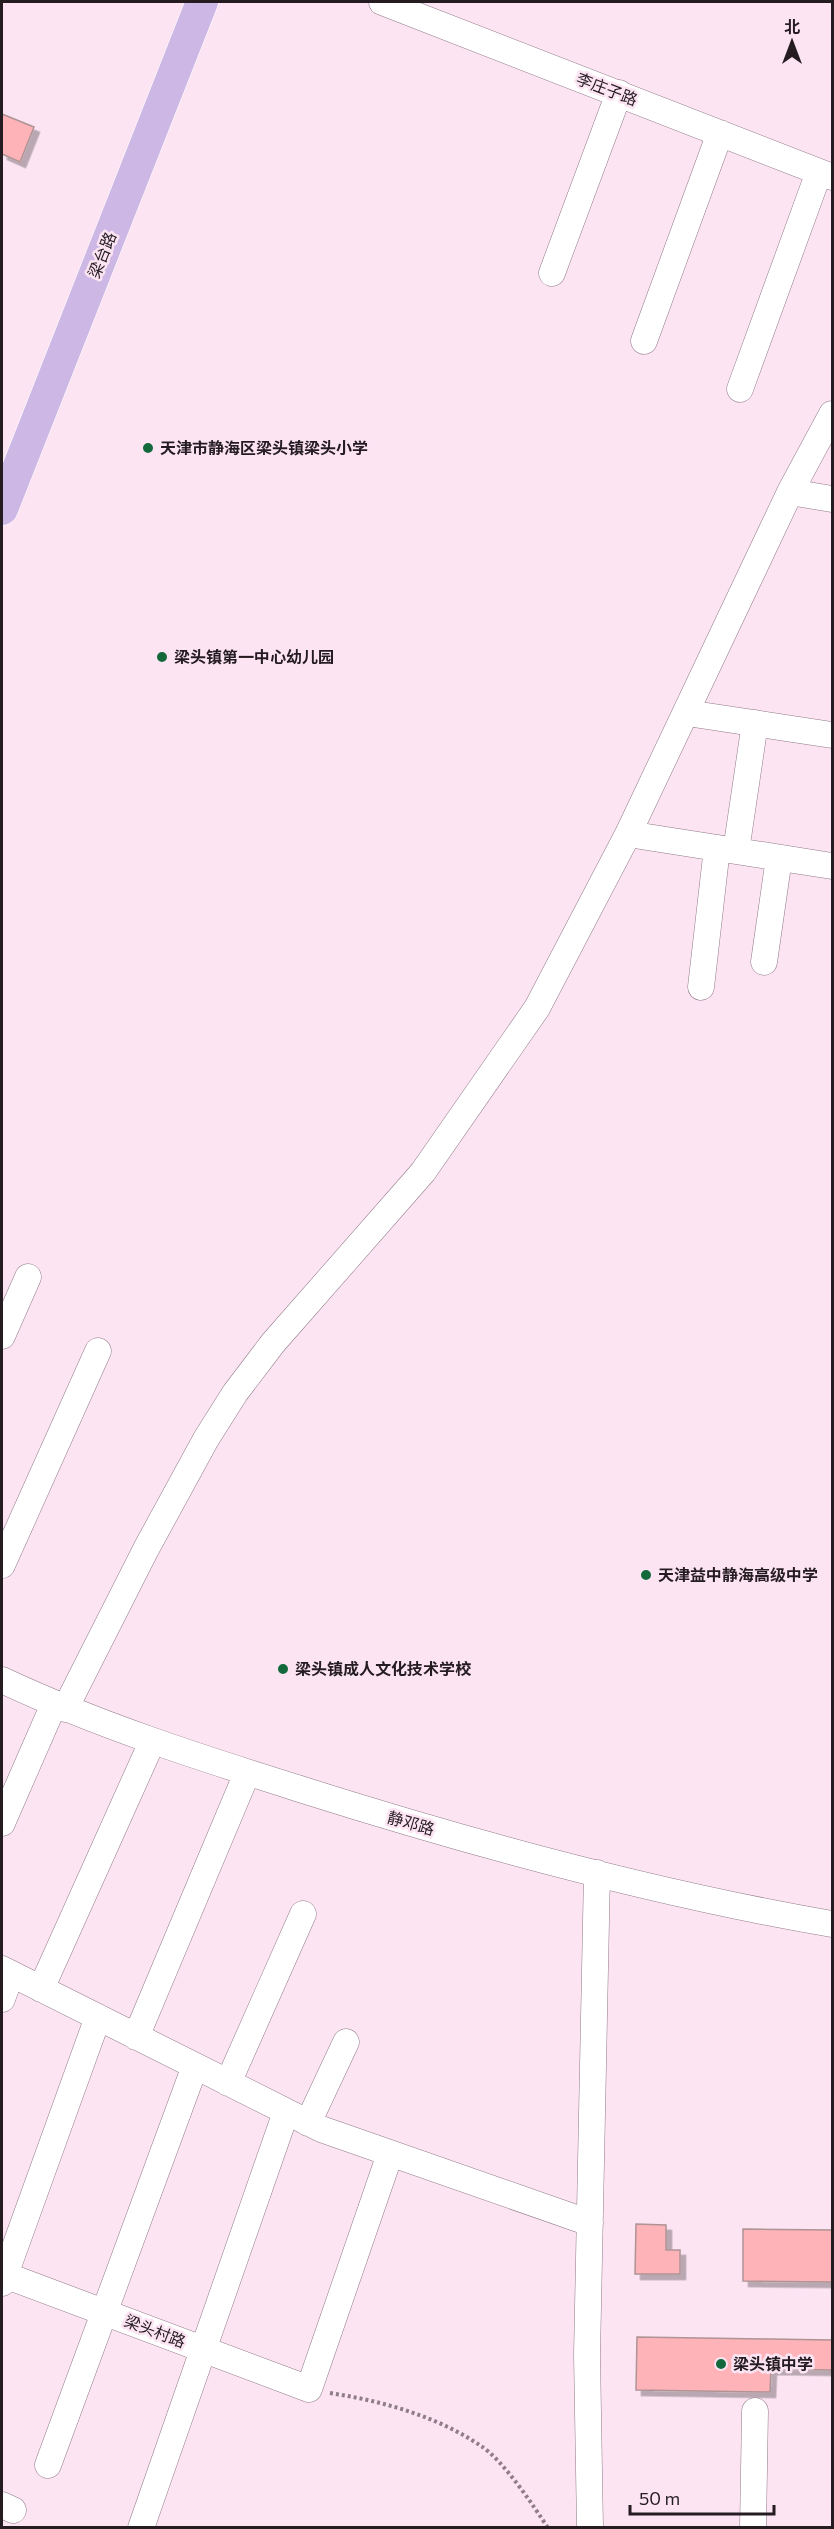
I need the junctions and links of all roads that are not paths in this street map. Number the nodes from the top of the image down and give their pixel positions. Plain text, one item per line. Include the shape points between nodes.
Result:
1 (187, 2) edge
2 (202, 2) edge
3 (382, 2) edge
4 (619, 93) junction
5 (720, 133) junction
6 (826, 175) edge
7 (552, 273) dead end
8 (644, 341) dead end
9 (740, 389) dead end
10 (832, 414) edge
11 (2, 477) edge
12 (790, 492) junction
13 (832, 499) edge
14 (2, 509) edge
15 (687, 713) junction
16 (755, 723) junction
17 (832, 735) edge
18 (628, 834) junction
19 (727, 849) junction
20 (779, 858) junction
21 (832, 866) edge
22 (764, 962) dead end
23 (701, 987) dead end
24 (28, 1277) dead end
25 (2, 1336) edge
26 (98, 1351) dead end
27 (2, 1565) edge
28 (2, 1680) edge
29 (59, 1707) junction
30 (152, 1742) junction
31 (248, 1773) junction
32 (2, 1823) edge
33 (597, 1873) junction
34 (303, 1914) dead end
35 (832, 1924) edge
36 (6, 1972) edge
37 (42, 1989) junction
38 (2, 1999) edge
39 (98, 2017) junction
40 (136, 2037) junction
41 (346, 2042) dead end
42 (195, 2066) junction
43 (228, 2083) junction
44 (286, 2112) junction
45 (308, 2123) junction
46 (390, 2154) junction
47 (590, 2223) junction
48 (3, 2277) edge
49 (105, 2313) junction
50 (203, 2350) junction
51 (755, 2411) dead end
52 (48, 2465) dead end
53 (141, 2528) edge
54 (590, 2528) edge
55 (753, 2528) edge

1 - 11 main road, 梁台路
2 - 14 main road, 梁台路
3 - 4 street, 李庄子路
4 - 5 street, 李庄子路
4 - 7 street
5 - 6 street, 李庄子路
5 - 8 street
6 - 9 street
10 - 12 street
12 - 13 street
12 - 15 street
15 - 16 street
15 - 18 street
16 - 17 street
16 - 19 street
18 - 19 street
18 - 29 street via 537,1008 497,1067 423,1172 273,1343 235,1393
19 - 20 street
19 - 23 street
20 - 21 street
20 - 22 street
24 - 25 street
26 - 27 street
28 - 29 street, 静邓路
29 - 30 street, 静邓路
29 - 32 street
30 - 31 street, 静邓路
30 - 37 street
31 - 33 street, 静邓路 via 361,1809
31 - 40 street
33 - 35 street, 静邓路 via 744,1908
33 - 47 street
34 - 43 street
36 - 37 street
36 - 38 street
37 - 39 street
39 - 40 street
39 - 48 street
40 - 42 street
41 - 45 street
42 - 43 street
42 - 49 street
43 - 44 street
44 - 45 street
44 - 50 street
45 - 46 street
46 - 47 street
46 - 50 street, 梁头村路 via 309,2389
47 - 54 street via 587,2355
48 - 49 street, 梁头村路
49 - 50 street, 梁头村路
49 - 52 street
50 - 53 street
51 - 55 street

